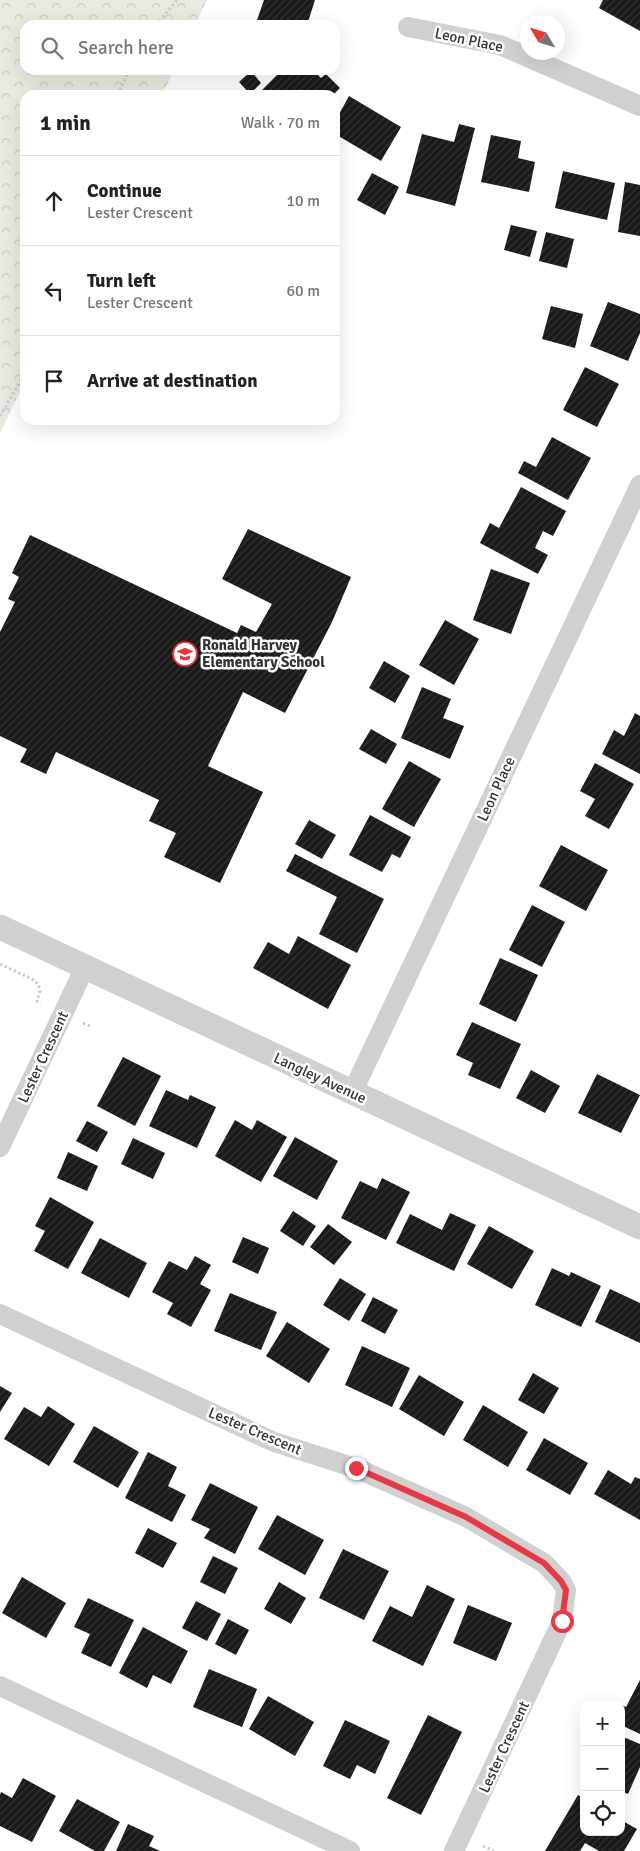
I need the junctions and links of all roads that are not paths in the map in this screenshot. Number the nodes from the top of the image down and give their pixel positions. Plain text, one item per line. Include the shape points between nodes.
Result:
1 (408, 27) dead end
2 (640, 106) edge
3 (640, 485) edge
4 (0, 927) edge
5 (85, 967) junction
6 (352, 1093) junction
7 (0, 1147) edge
8 (640, 1227) edge
9 (0, 1314) edge
10 (0, 1686) edge
11 (350, 1851) edge
12 (454, 1851) edge

1 - 2 street, Leon Place via 500,45
3 - 6 street, Leon Place
4 - 5 street, Langley Avenue
5 - 6 street, Langley Avenue
5 - 7 street, Lester Crescent
6 - 8 street, Langley Avenue
9 - 12 street, Lester Crescent via 274,1442 356,1468 466,1517 554,1571 566,1590 562,1621
10 - 11 street

